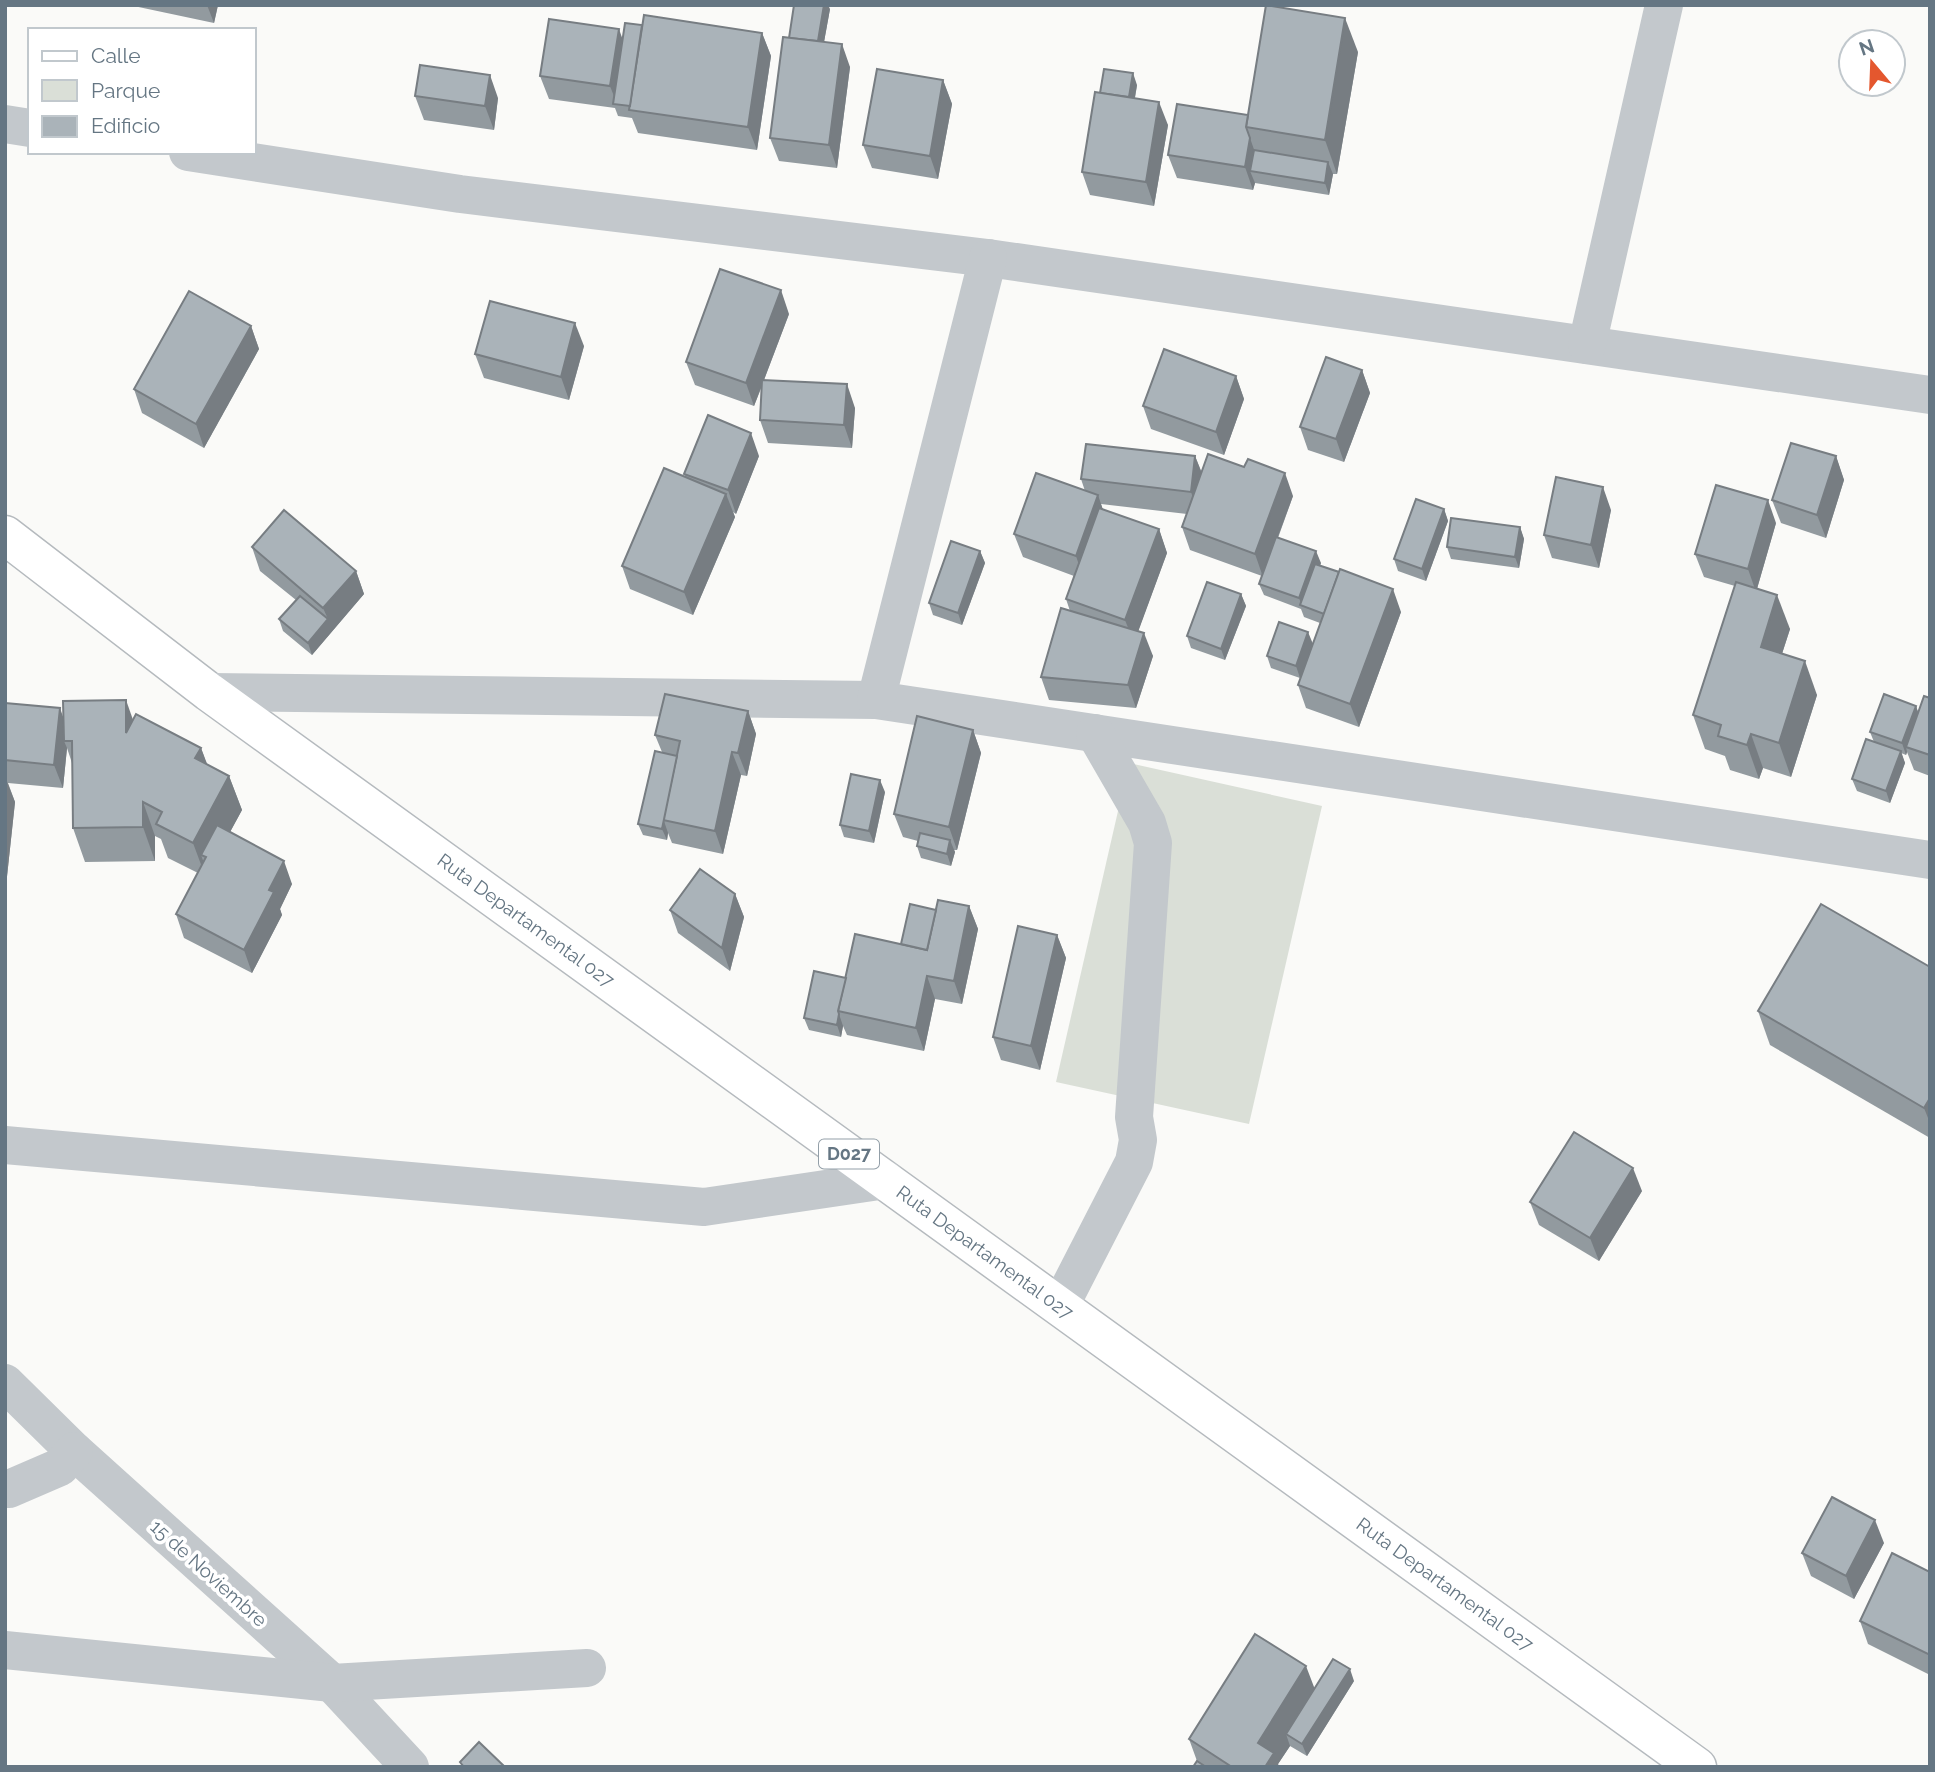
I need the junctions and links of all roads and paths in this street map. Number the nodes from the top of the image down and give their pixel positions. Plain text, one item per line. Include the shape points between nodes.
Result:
1 (1664, 5) edge
2 (5, 124) edge
3 (28, 128) edge
4 (201, 154) edge
5 (988, 258) junction
6 (1587, 345) junction
7 (1930, 395) edge
8 (5, 535) edge
9 (209, 692) junction
10 (876, 700) junction
11 (1094, 733) junction
12 (1930, 860) edge
13 (5, 1145) edge
14 (886, 1180) junction
15 (1060, 1306) junction
16 (5, 1383) edge
17 (74, 1451) junction
18 (5, 1488) edge
19 (5, 1650) edge
20 (587, 1668) dead end
21 (332, 1683) junction
22 (410, 1767) edge
23 (1697, 1767) edge

1 - 6 street
2 - 3 street
4 - 5 street via 460,194
5 - 6 street
5 - 10 street
6 - 7 street
8 - 9 main road, Ruta Departamental 027 / D027
9 - 10 street
9 - 14 main road, Ruta Departamental 027 / D027
10 - 11 street
11 - 12 street
11 - 15 street via 1147,823 1153,843 1134,1117 1138,1140 1134,1162
13 - 14 street via 704,1207
14 - 15 main road, Ruta Departamental 027 / D027
15 - 23 main road, Ruta Departamental 027 / D027
16 - 17 street, 15 de Noviembre
17 - 18 street via 60,1466
17 - 21 street, 15 de Noviembre
19 - 21 street
20 - 21 street
21 - 22 street, 15 de Noviembre

